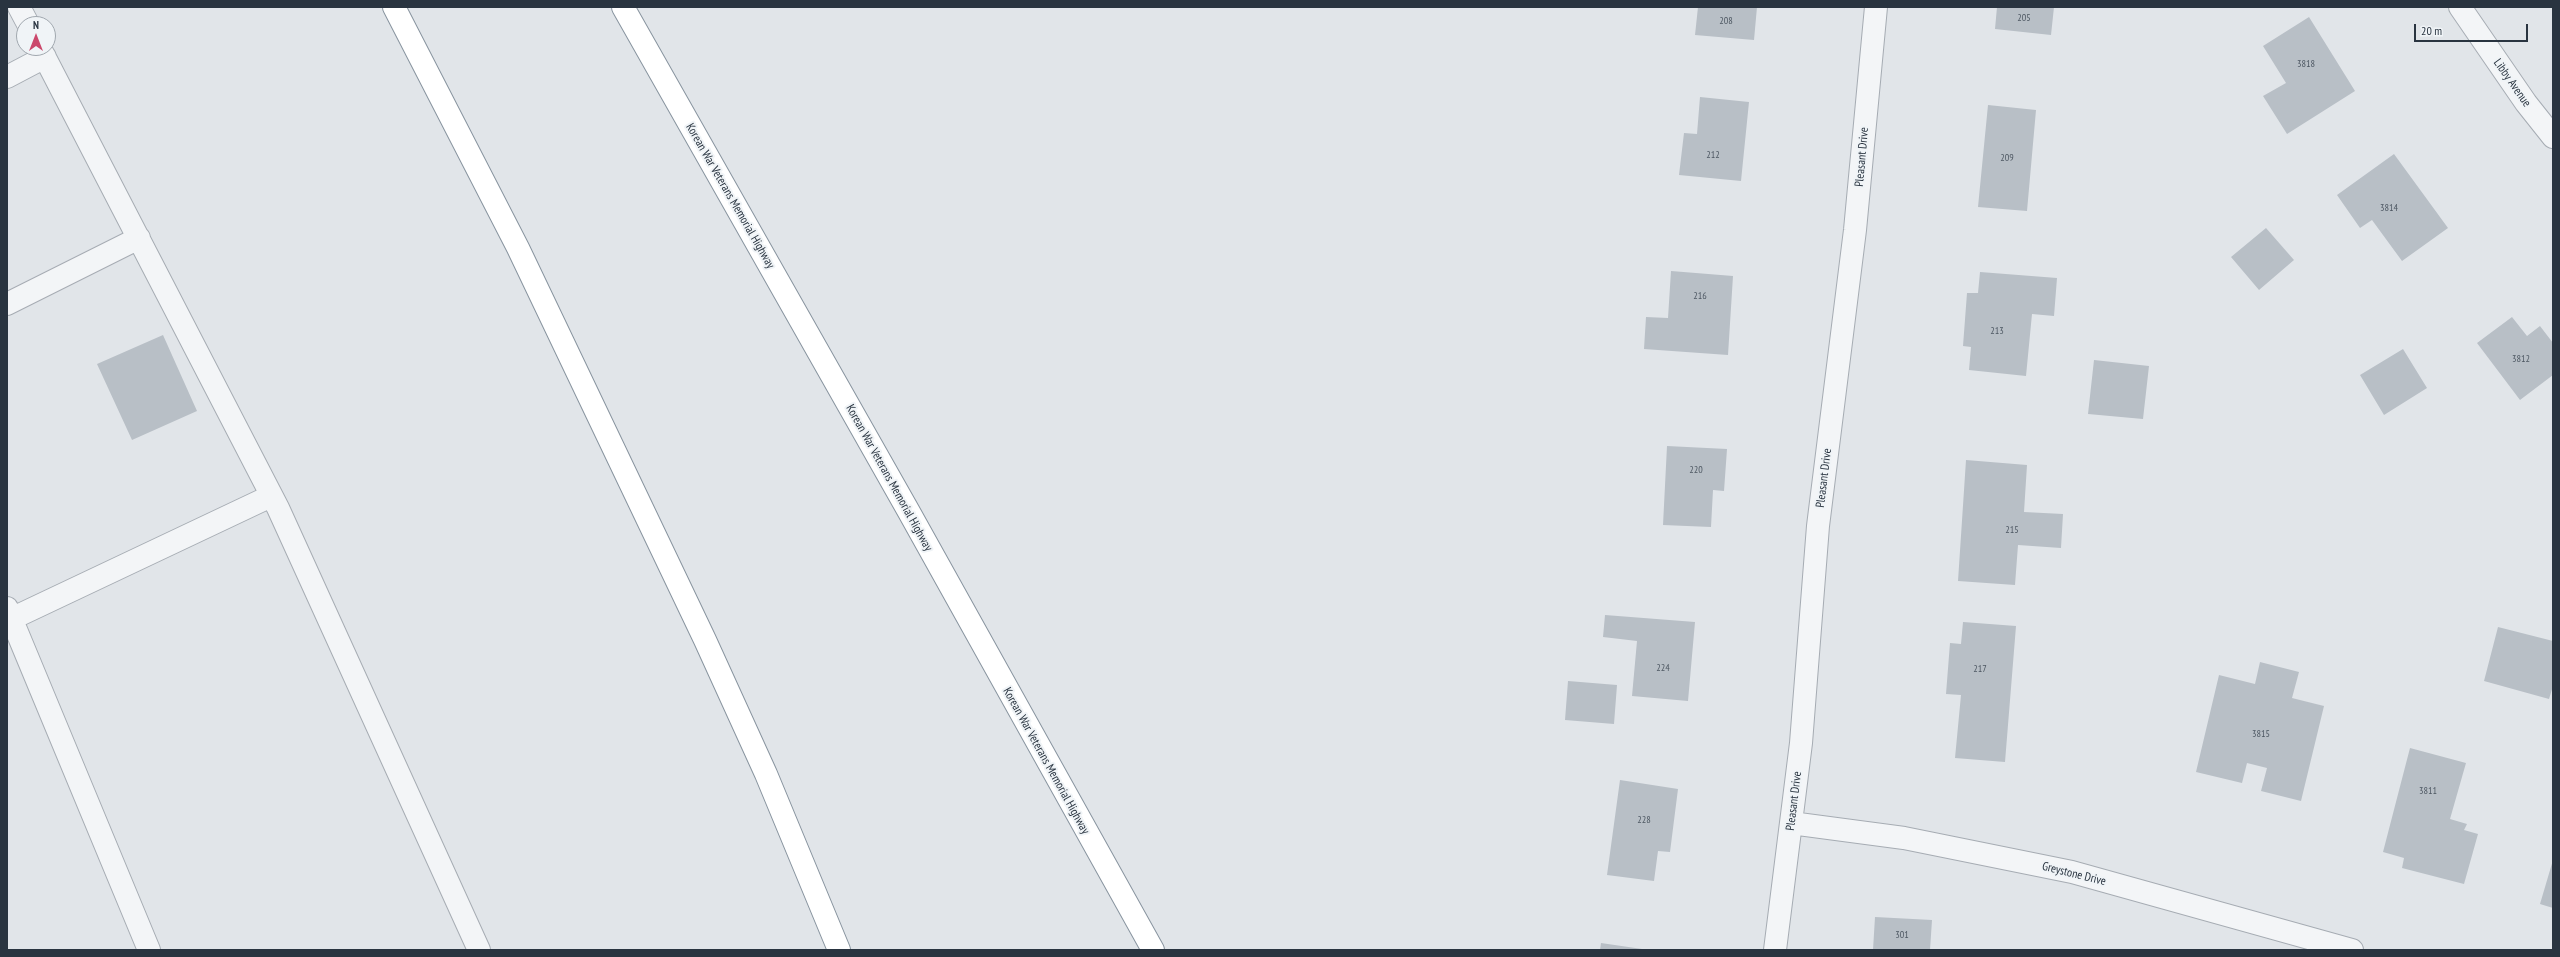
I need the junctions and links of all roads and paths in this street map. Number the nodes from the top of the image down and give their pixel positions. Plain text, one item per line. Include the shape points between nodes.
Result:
1 (19, 7) edge
2 (394, 7) edge
3 (623, 7) edge
4 (1876, 7) edge
5 (2460, 7) edge
6 (24, 16) edge
7 (38, 56) edge
8 (45, 56) edge
9 (7, 77) edge
10 (2553, 137) edge
11 (139, 238) junction
12 (7, 304) edge
13 (271, 496) junction
14 (9, 613) edge
15 (1791, 823) junction
16 (148, 950) edge
17 (479, 950) edge
18 (839, 950) edge
19 (1153, 950) edge
20 (1775, 950) edge
21 (2352, 950) edge

1 - 6 street
2 - 18 highway via 518,248 705,640 766,774
3 - 19 highway, Korean War Veterans Memorial Highway
4 - 15 street, Pleasant Drive via 1855,230 1818,526 1801,743
5 - 10 street, Libby Avenue via 2526,104
7 - 9 street
8 - 11 street
11 - 12 street
11 - 13 street
13 - 14 street
13 - 17 street
14 - 16 street
15 - 20 street, Pleasant Drive
15 - 21 street, Greystone Drive via 1904,838 2072,872

